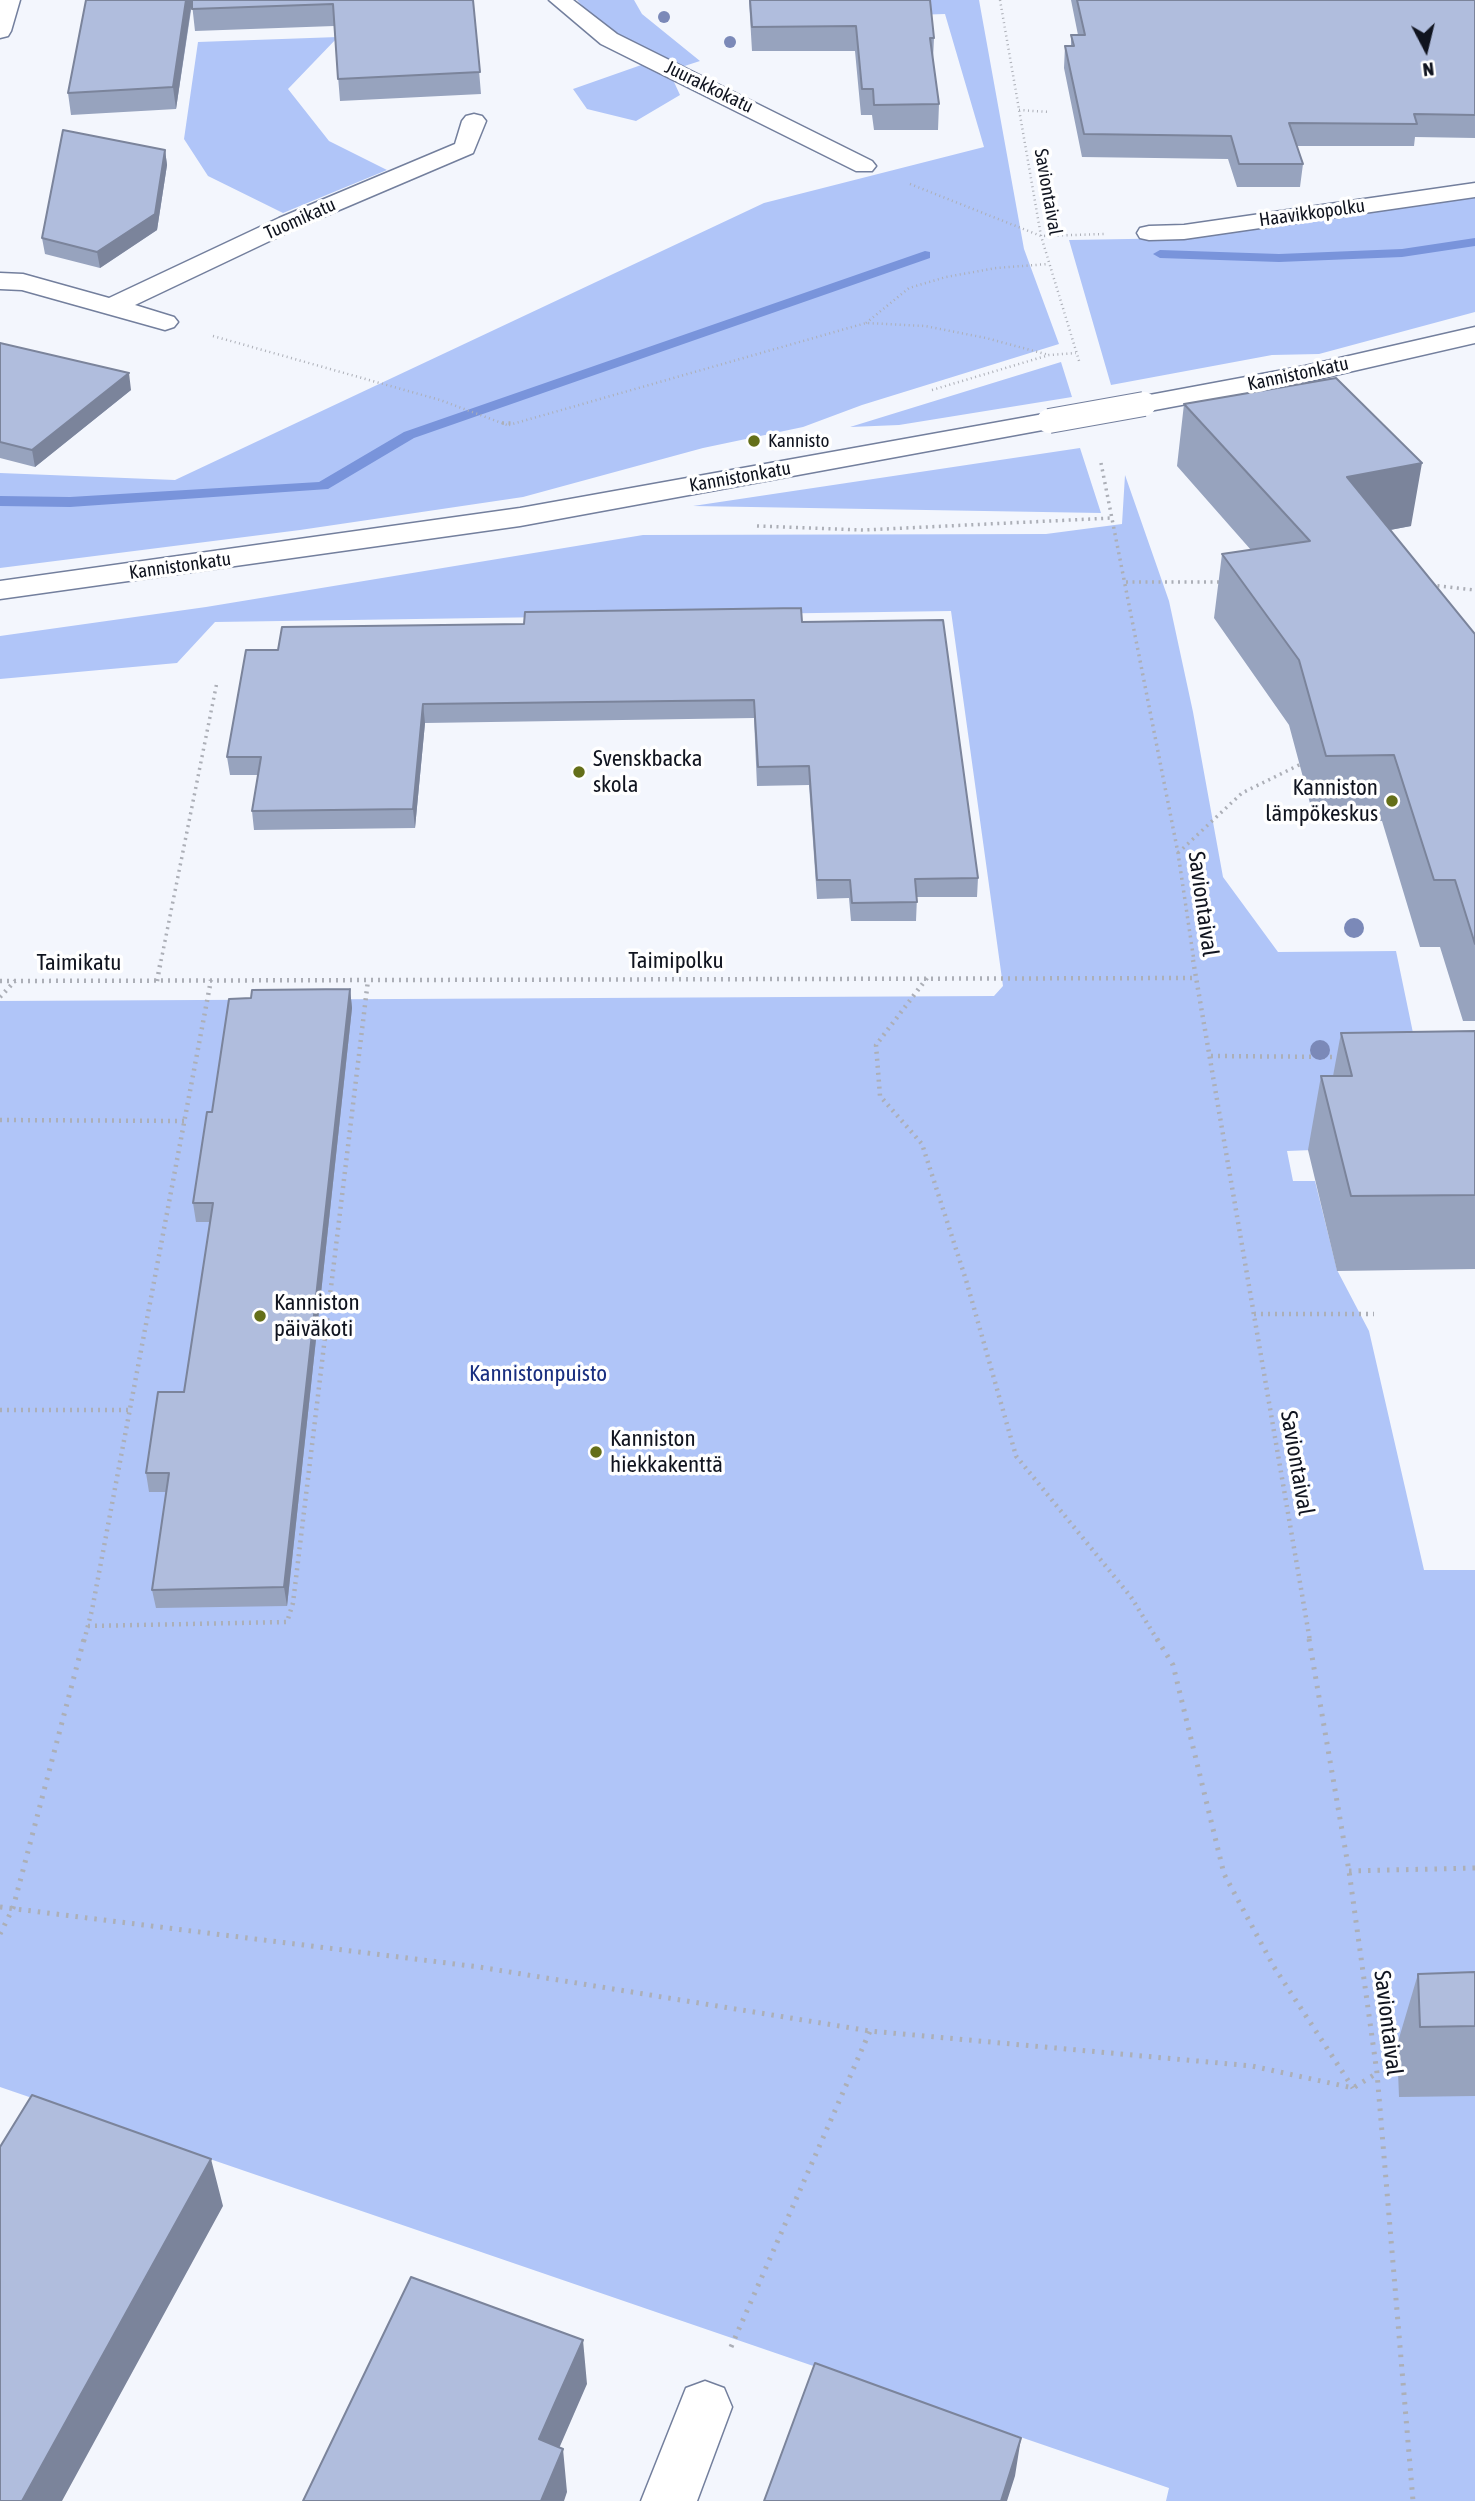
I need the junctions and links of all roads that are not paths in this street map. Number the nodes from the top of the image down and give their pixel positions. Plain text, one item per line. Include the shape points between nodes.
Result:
1 (9, 0) edge
2 (560, 0) edge
3 (0, 32) edge
4 (474, 121) dead end
5 (864, 166) road end
6 (1475, 190) edge
7 (1149, 233) road end
8 (0, 281) edge
9 (111, 307) junction
10 (165, 323) road end
11 (1475, 335) edge
12 (0, 590) edge
13 (705, 2407) road end
14 (669, 2501) edge

1 - 3 street
2 - 5 street, Juurakkokatu via 609,38
4 - 9 street, Tuomikatu via 465,148 288,223
6 - 7 street, Haavikkopolku via 1184,232
8 - 9 street via 23,282
9 - 10 street
11 - 12 street, Kannistonkatu, bridge via 1306,374 520,517
13 - 14 street

